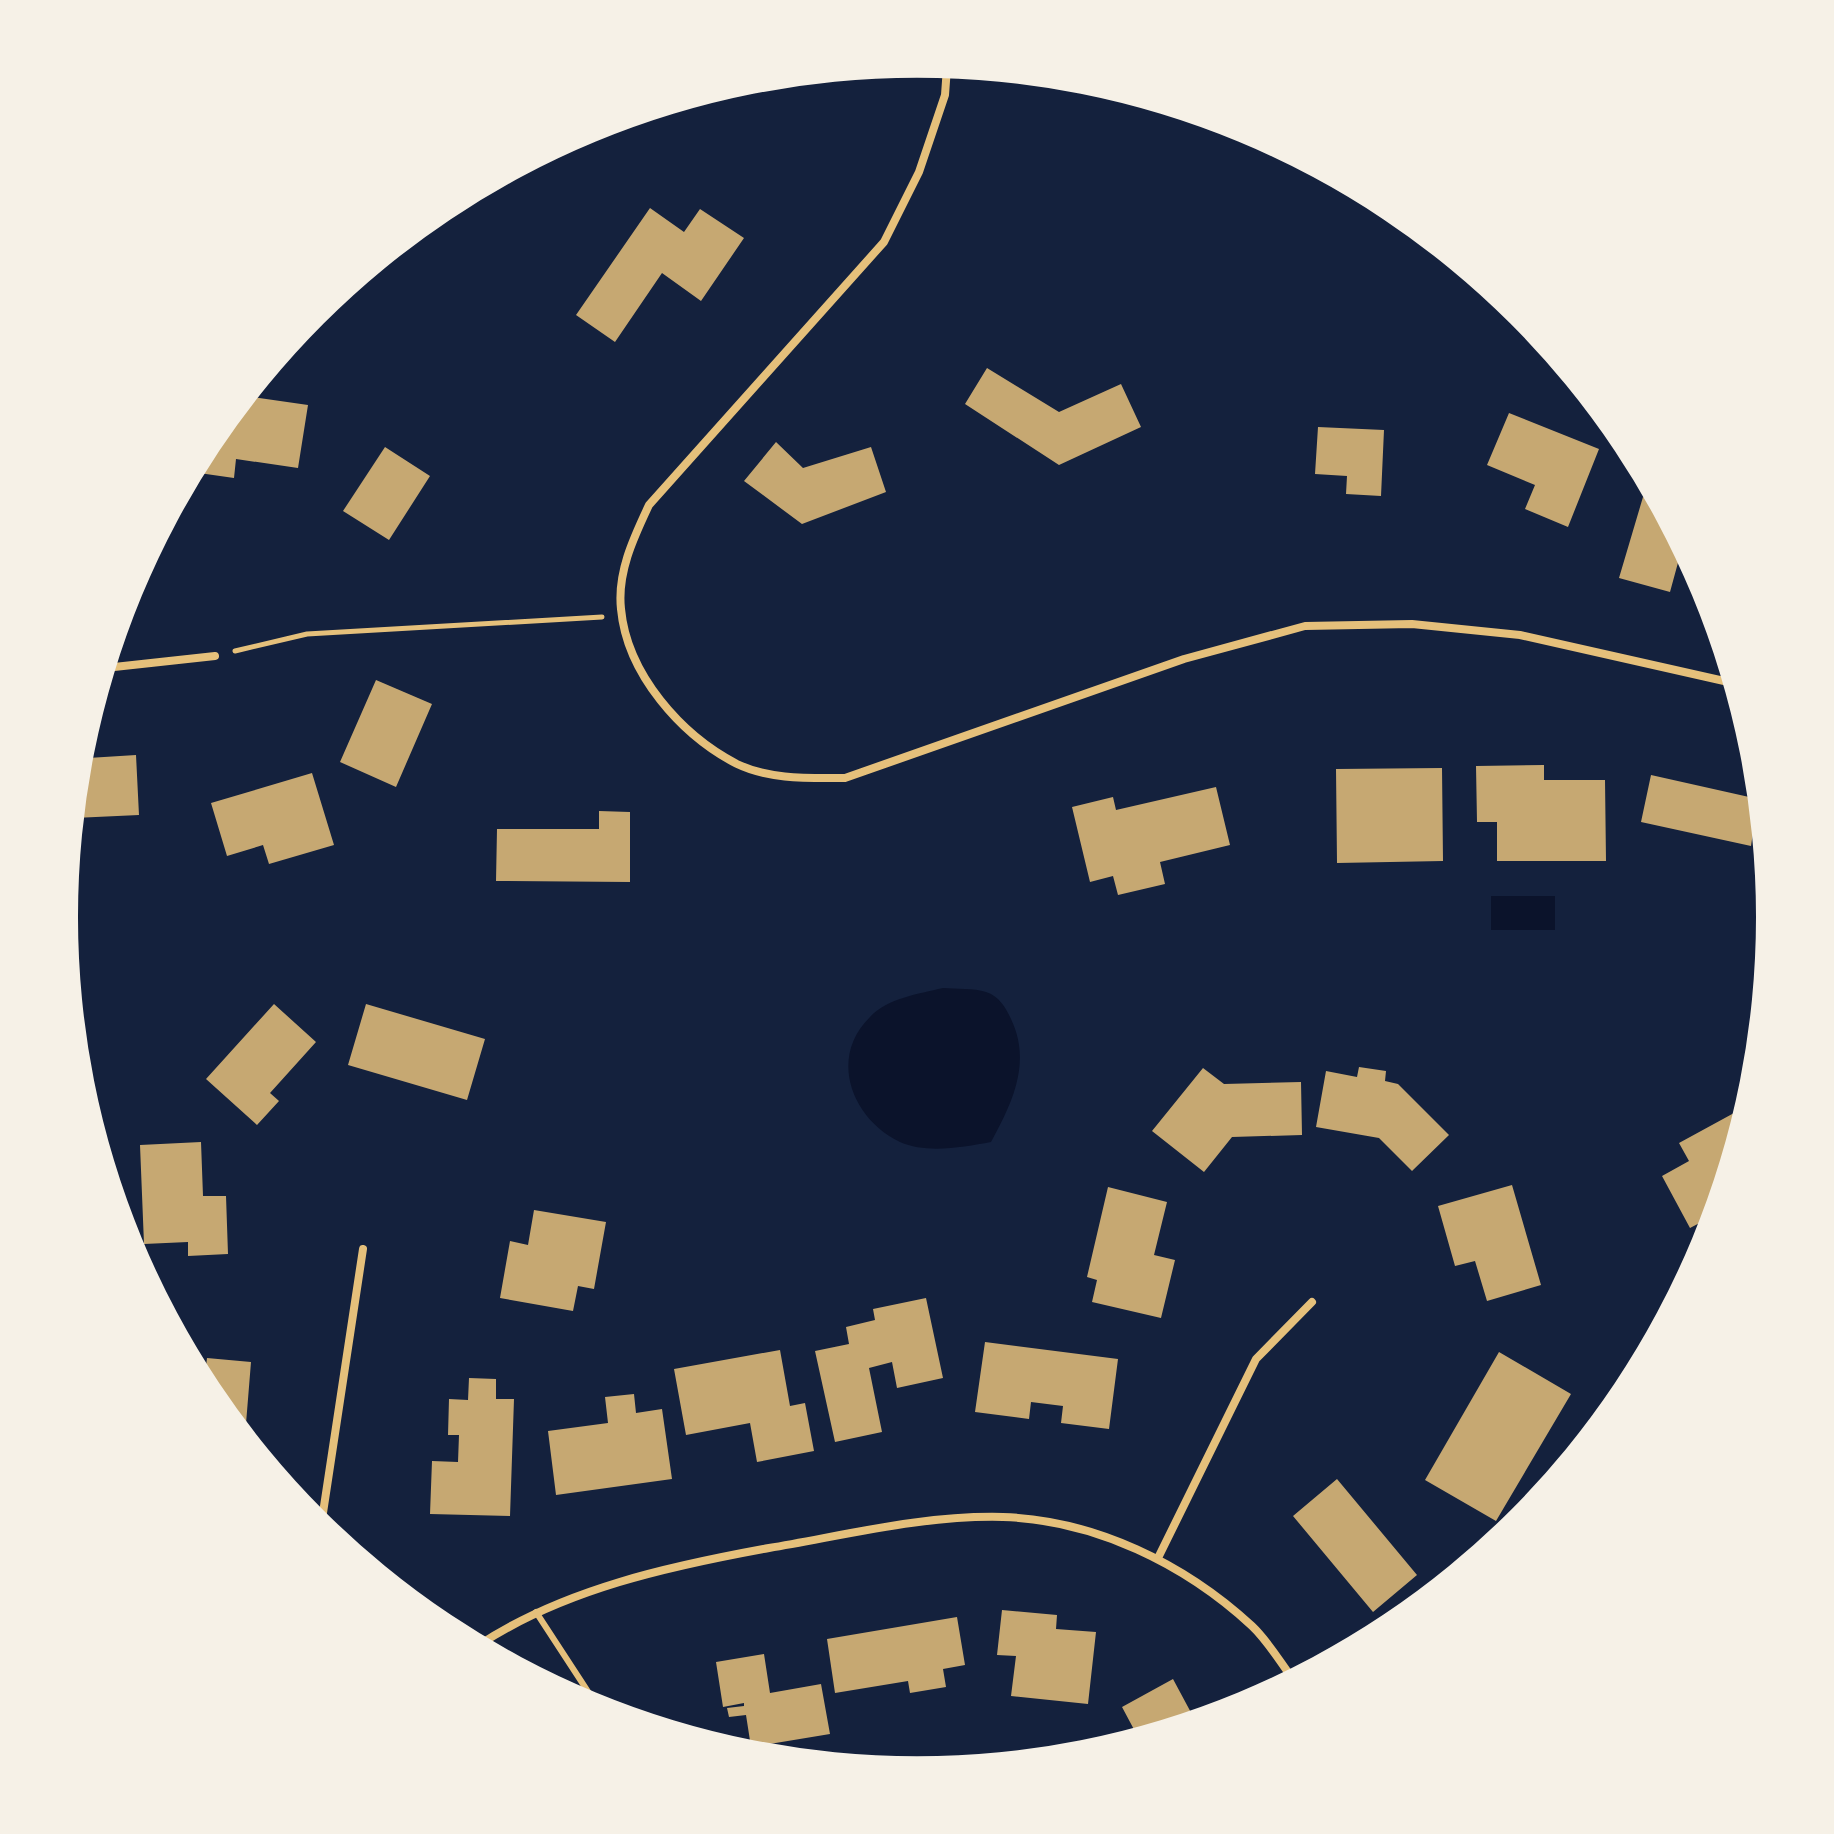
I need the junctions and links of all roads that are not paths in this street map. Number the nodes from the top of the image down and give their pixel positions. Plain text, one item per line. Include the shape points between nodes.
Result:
1 (946, 79) edge
2 (215, 656) road end
3 (117, 667) edge
4 (1721, 680) edge
5 (363, 1249) dead end
6 (1312, 1302) dead end
7 (324, 1509) edge
8 (1158, 1558) junction
9 (536, 1612) junction
10 (489, 1639) edge
11 (1286, 1670) edge
12 (585, 1687) edge

1 - 4 street via 919,172 884,242 649,505 627,554 620,608 632,653 655,695 694,735 739,765 790,778 845,778 1184,659 1305,626 1412,624 1520,635
2 - 3 street
5 - 7 street
6 - 8 street via 1256,1359
8 - 9 street via 1057,1525 1003,1517 910,1523 730,1556 631,1580
8 - 11 street via 1254,1628
9 - 10 street
9 - 12 lane

